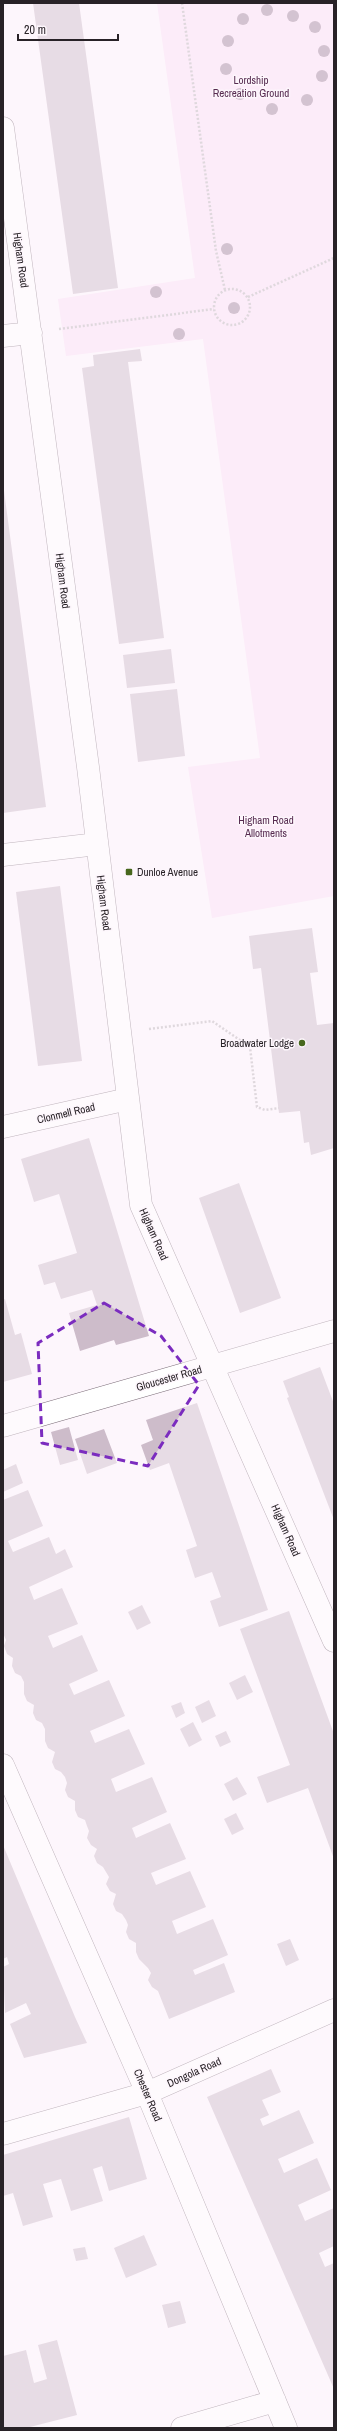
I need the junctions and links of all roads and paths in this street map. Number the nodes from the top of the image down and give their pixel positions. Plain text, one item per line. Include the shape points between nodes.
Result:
1 (182, 3) edge
2 (3, 128) edge
3 (334, 258) edge
4 (225, 290) junction
5 (248, 297) junction
6 (214, 309) junction
7 (31, 333) junction
8 (3, 336) edge
9 (97, 844) junction
10 (3, 855) edge
11 (120, 1033) junction
12 (128, 1099) junction
13 (278, 1108) dead end
14 (3, 1127) edge
15 (334, 1331) edge
16 (214, 1365) junction
17 (3, 1426) edge
18 (334, 1641) edge
19 (5, 1775) edge
20 (334, 2010) edge
21 (147, 2093) junction
22 (3, 2134) edge
23 (275, 2402) junction
24 (182, 2428) edge
25 (286, 2428) edge

1 - 4 path via 216,251
2 - 7 street, Higham Road
3 - 5 path
4 - 5 path via 238,289
4 - 6 path via 216,297
5 - 6 path via 249,314 241,323 223,323 218,320
6 - 7 path
7 - 8 street
7 - 9 street, Higham Road
9 - 10 street
9 - 11 street, Higham Road
11 - 12 street, Higham Road
11 - 13 path via 212,1021 250,1047 257,1107 265,1110
12 - 14 street, Clonmell Road
12 - 16 street, Higham Road via 141,1205
15 - 16 street, Gloucester Road
16 - 17 street, Gloucester Road
16 - 18 street, Higham Road
19 - 21 street, Chester Road
20 - 21 street, Dongola Road
21 - 22 street, Dongola Road
21 - 23 street, Chester Road
23 - 24 street
23 - 25 street, Chester Road

